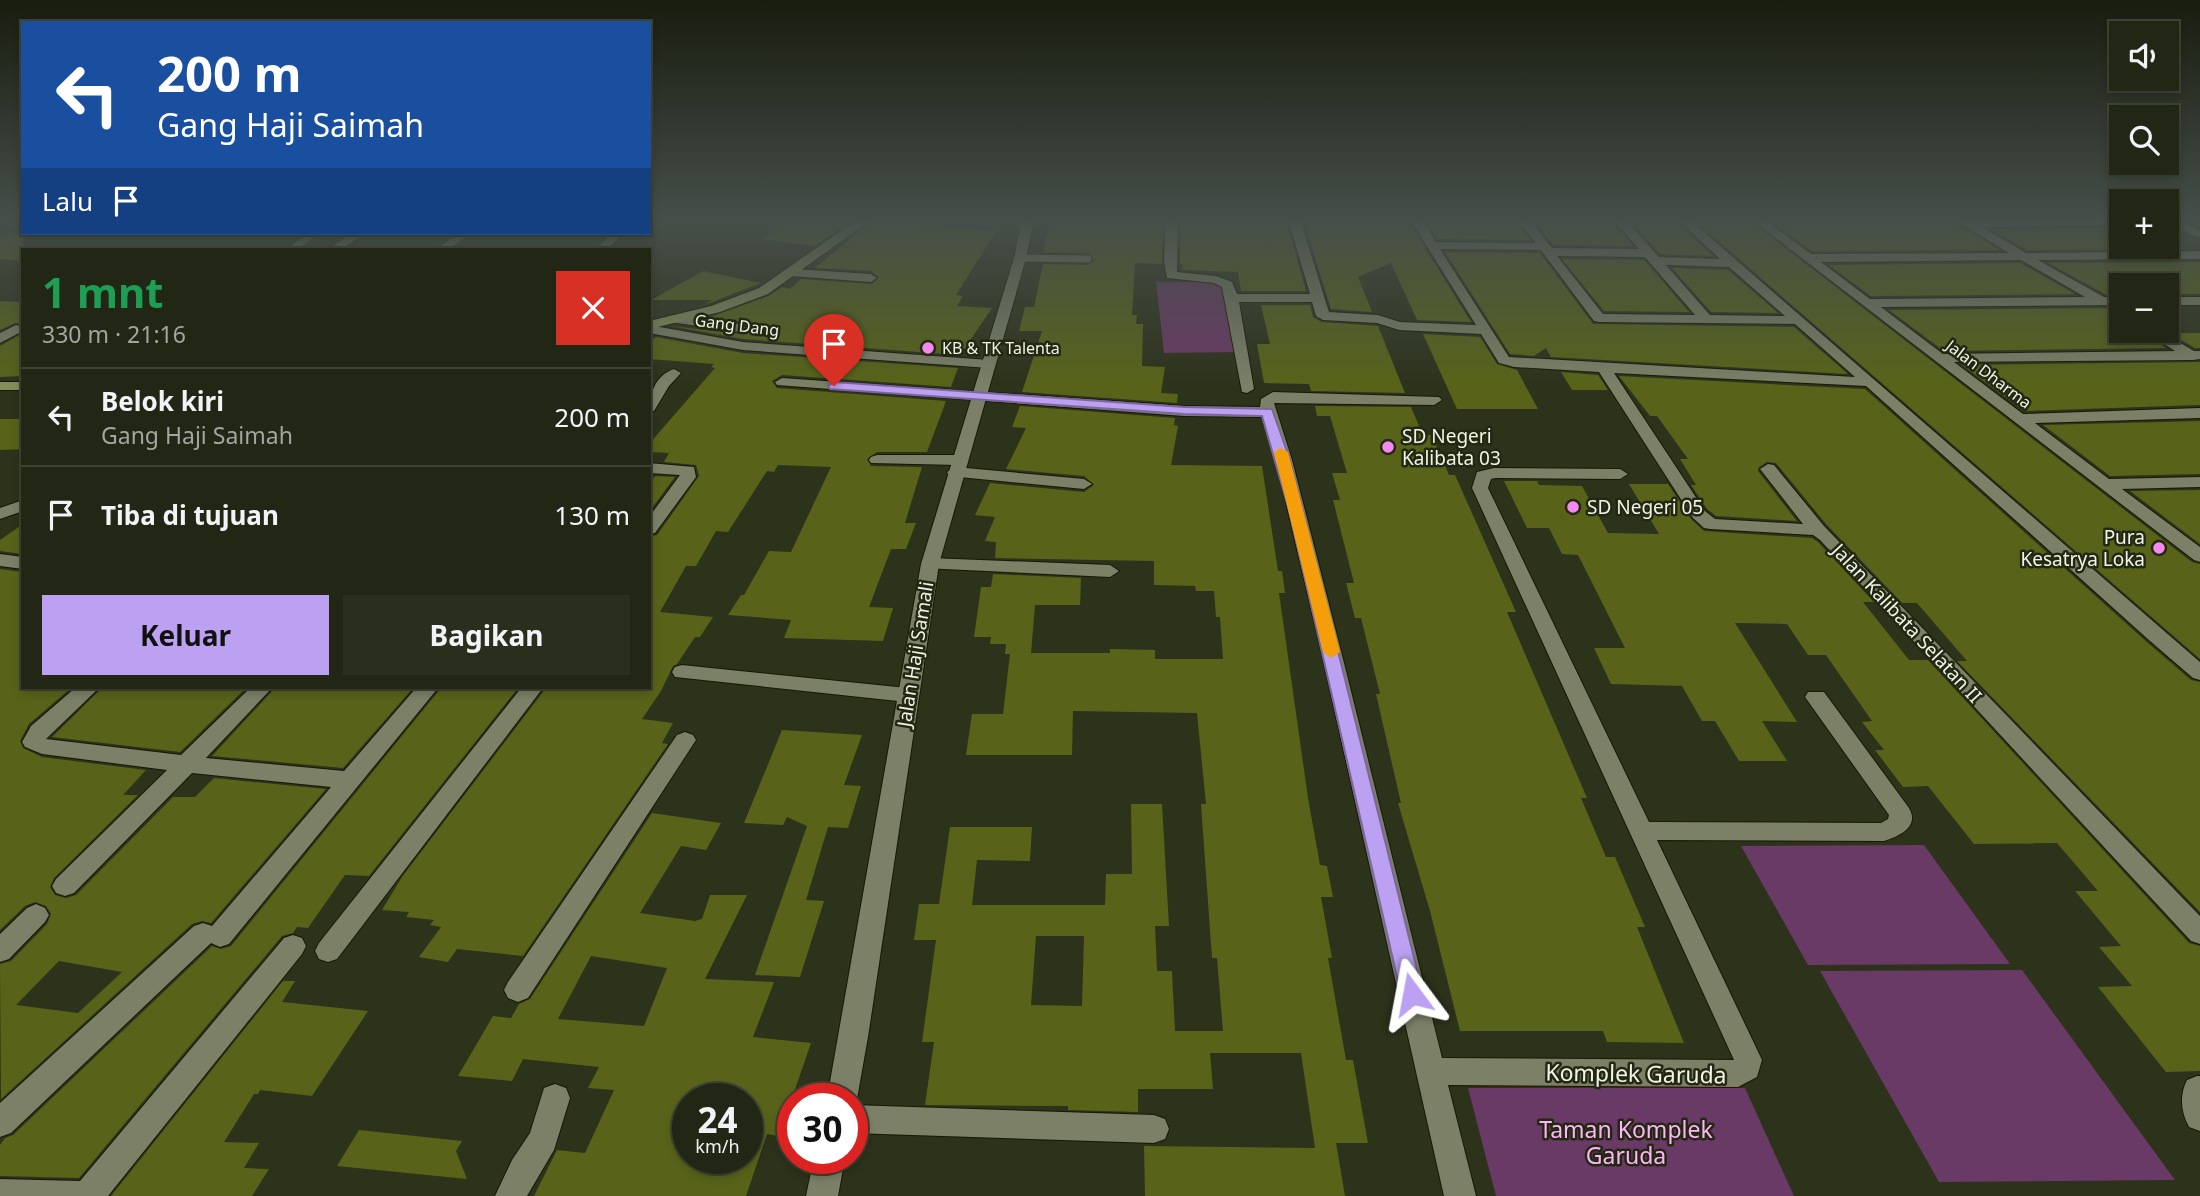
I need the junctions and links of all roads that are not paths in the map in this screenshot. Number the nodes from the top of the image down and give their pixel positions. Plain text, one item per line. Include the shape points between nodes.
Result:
1 (790, 275) edge
2 (821, 275) edge
3 (1015, 275) edge
4 (1171, 275) edge
5 (1310, 275) edge
6 (1450, 275) edge
7 (1566, 275) edge
8 (1668, 275) edge
9 (1744, 275) edge
10 (1829, 275) edge
11 (2055, 275) edge
12 (871, 278) dead end
13 (1232, 298) junction
14 (1316, 298) junction
15 (2179, 301) edge
16 (2200, 301) edge
17 (2101, 302) junction
18 (2109, 302) edge
19 (1866, 303) junction
20 (2109, 306) edge
21 (675, 318) junction
22 (1706, 319) junction
23 (1797, 320) junction
24 (651, 326) edge
25 (651, 327) edge
26 (739, 328) dead end
27 (16, 329) dead end
28 (1485, 330) junction
29 (0, 339) edge
30 (2173, 343) edge
31 (2198, 357) edge
32 (1939, 358) junction
33 (989, 364) junction
34 (1604, 368) junction
35 (651, 371) edge
36 (782, 382) dead end
37 (1867, 382) junction
38 (656, 383) edge
39 (0, 386) edge
40 (21, 386) edge
41 (1247, 389) dead end
42 (980, 397) junction
43 (1434, 400) dead end
44 (651, 401) edge
45 (1267, 412) junction
46 (2200, 414) edge
47 (2020, 419) junction
48 (877, 460) dead end
49 (956, 466) junction
50 (651, 468) edge
51 (1768, 470) dead end
52 (1620, 474) dead end
53 (2200, 482) edge
54 (1084, 484) dead end
55 (2108, 484) junction
56 (21, 506) edge
57 (0, 514) edge
58 (651, 527) edge
59 (1818, 530) junction
60 (2200, 556) edge
61 (0, 560) edge
62 (21, 563) edge
63 (930, 564) junction
64 (1110, 571) dead end
65 (682, 672) dead end
66 (2200, 673) edge
67 (87, 689) edge
68 (261, 689) edge
69 (426, 689) edge
70 (531, 689) edge
71 (907, 695) junction
72 (1816, 697) dead end
73 (685, 740) dead end
74 (185, 764) junction
75 (348, 780) junction
76 (1642, 831) junction
77 (65, 886) dead end
78 (36, 915) dead end
79 (2200, 933) edge
80 (293, 946) dead end
81 (0, 951) edge
82 (328, 951) dead end
83 (518, 990) dead end
84 (1430, 1071) junction
85 (845, 1083) edge
86 (2200, 1090) edge
87 (555, 1098) dead end
88 (2200, 1117) edge
89 (868, 1120) edge
90 (0, 1123) edge
91 (1154, 1129) dead end
92 (827, 1174) edge
93 (0, 1195) edge
94 (77, 1196) edge
95 (88, 1196) edge
96 (511, 1196) edge
97 (822, 1196) edge
98 (1460, 1196) edge

1 - 21 main road via 757,294
2 - 12 street
3 - 33 street, Jalan Haji Samali
4 - 13 street via 1222,281
5 - 14 street
6 - 28 street
7 - 22 street via 1599,318
8 - 22 street
9 - 23 street
10 - 19 street, Jalan Dharma
11 - 17 street
13 - 14 street
13 - 41 street
14 - 28 street via 1326,317
15 - 16 street
17 - 18 street
17 - 19 street
17 - 20 street
19 - 32 street, Jalan Dharma
21 - 24 main road
21 - 26 street
22 - 23 street
23 - 37 street
25 - 33 street, Gang Dang via 743,346
27 - 29 street
28 - 34 street via 1504,360
30 - 31 street
31 - 32 street
32 - 47 street, Jalan Dharma
33 - 42 street, Jalan Haji Samali
34 - 37 street
34 - 59 street, Jalan Kalibata Selatan II via 1710,524
35 - 38 street via 674,373
36 - 42 street
37 - 66 street
38 - 44 street
39 - 40 main road
42 - 45 street
42 - 49 street, Jalan Haji Samali
43 - 45 street via 1273,397 1266,402
45 - 84 street via 1294,500
46 - 47 street
47 - 55 street, Jalan Dharma
48 - 49 street
49 - 54 street
49 - 63 street, Jalan Haji Samali
50 - 58 street via 688,471 688,477
51 - 59 street
52 - 76 street, Komplek Garuda via 1494,473 1483,476 1480,488
53 - 55 street
55 - 60 street, Jalan Dharma
56 - 57 street
59 - 79 street, Jalan Kalibata Selatan II
61 - 62 street
63 - 64 street
63 - 71 street, Jalan Haji Samali
65 - 71 street
67 - 74 street via 39,731 33,742
68 - 74 street
69 - 75 street
70 - 82 street
71 - 85 street, Jalan Haji Samali
72 - 76 street via 1901,814 1899,824 1884,832
73 - 83 street
74 - 75 street
74 - 77 street
75 - 90 street via 211,935
76 - 84 street, Komplek Garuda via 1748,1060 1747,1068 1738,1074
78 - 81 street
80 - 95 street
84 - 98 street
86 - 88 street
87 - 96 street via 542,1140
89 - 91 street
92 - 97 street
93 - 94 street

